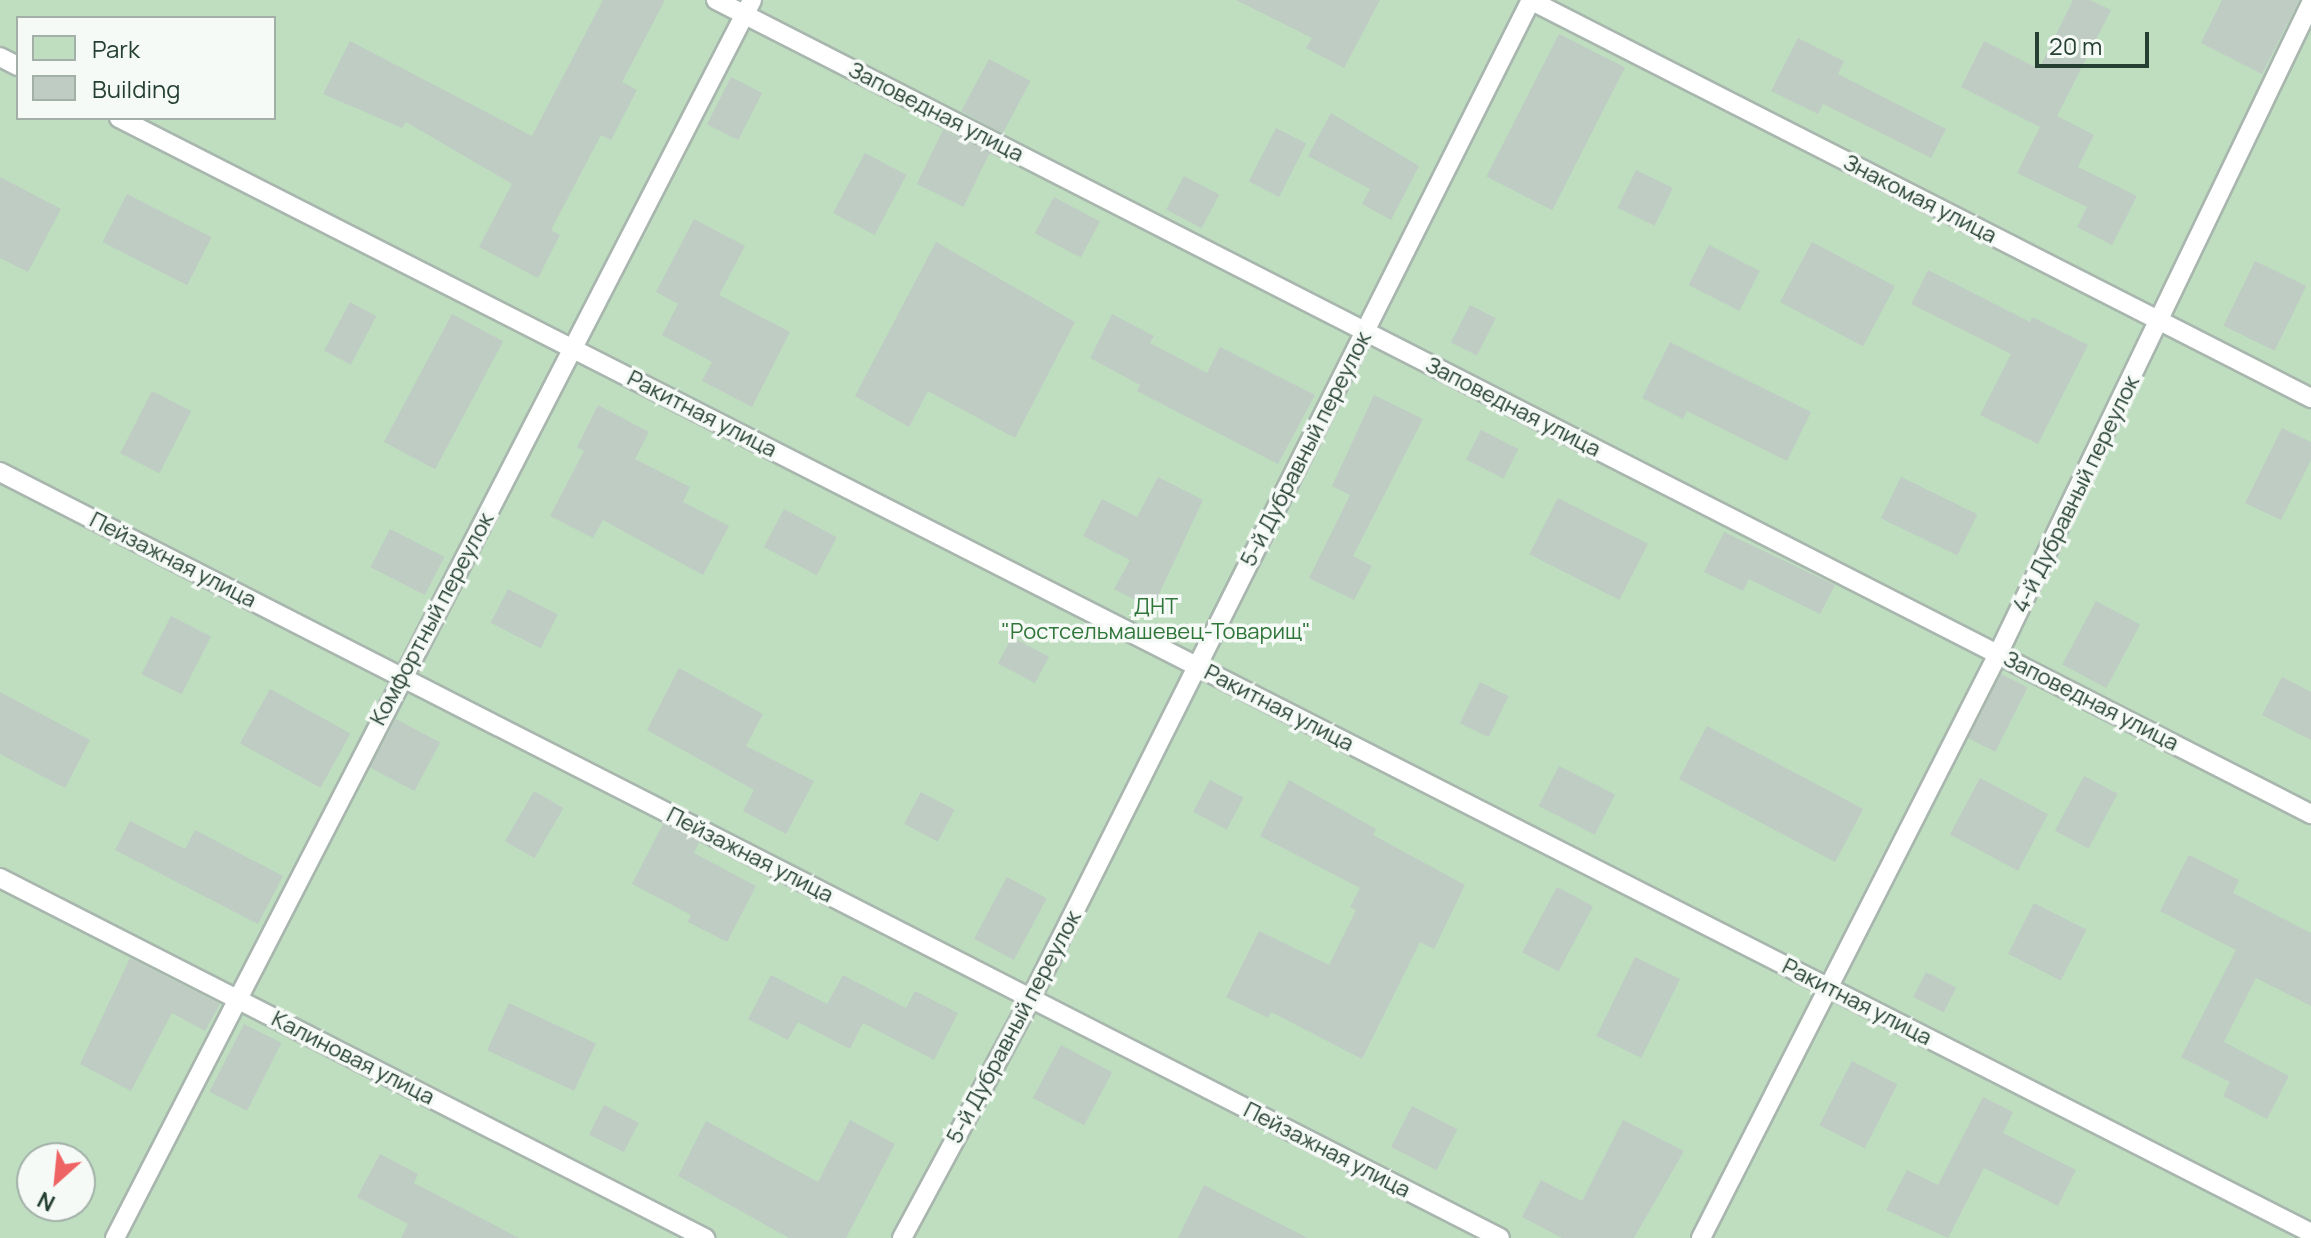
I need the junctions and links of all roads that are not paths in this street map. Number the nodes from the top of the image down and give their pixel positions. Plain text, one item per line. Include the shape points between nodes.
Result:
1 (716, 0) edge
2 (1531, 0) edge
3 (2311, 3) edge
4 (748, 8) edge
5 (123, 120) edge
6 (2160, 322) junction
7 (1364, 331) junction
8 (573, 349) junction
9 (2311, 398) edge
10 (0, 472) edge
11 (1998, 654) junction
12 (1197, 666) junction
13 (402, 677) junction
14 (2311, 814) edge
15 (0, 878) edge
16 (1827, 987) junction
17 (235, 998) junction
18 (1031, 998) junction
19 (2311, 1233) edge
20 (115, 1238) edge
21 (705, 1238) edge
22 (902, 1238) edge
23 (1500, 1238) edge
24 (1701, 1238) edge

1 - 4 lane, Заповедная улица
2 - 6 lane, Знакомая улица
2 - 7 lane, 5-й Дубравный переулок
3 - 6 lane, 4-й Дубравный переулок
4 - 7 lane, Заповедная улица
4 - 8 lane, Комфортный переулок
5 - 8 lane, Ракитная улица
6 - 9 lane, Знакомая улица
6 - 11 lane, 4-й Дубравный переулок
7 - 11 lane, Заповедная улица
7 - 12 lane, 5-й Дубравный переулок
8 - 12 lane, Ракитная улица
8 - 13 lane, Комфортный переулок
10 - 13 lane, Пейзажная улица
11 - 14 lane, Заповедная улица
11 - 16 lane, 4-й Дубравный переулок
12 - 16 lane, Ракитная улица
12 - 18 lane, 5-й Дубравный переулок
13 - 17 lane, Комфортный переулок
13 - 18 lane, Пейзажная улица
15 - 17 lane, Калиновая улица
16 - 19 lane, Ракитная улица
16 - 24 lane, 4-й Дубравный переулок
17 - 20 lane, Комфортный переулок
17 - 21 lane, Калиновая улица
18 - 22 lane, 5-й Дубравный переулок
18 - 23 lane, Пейзажная улица

